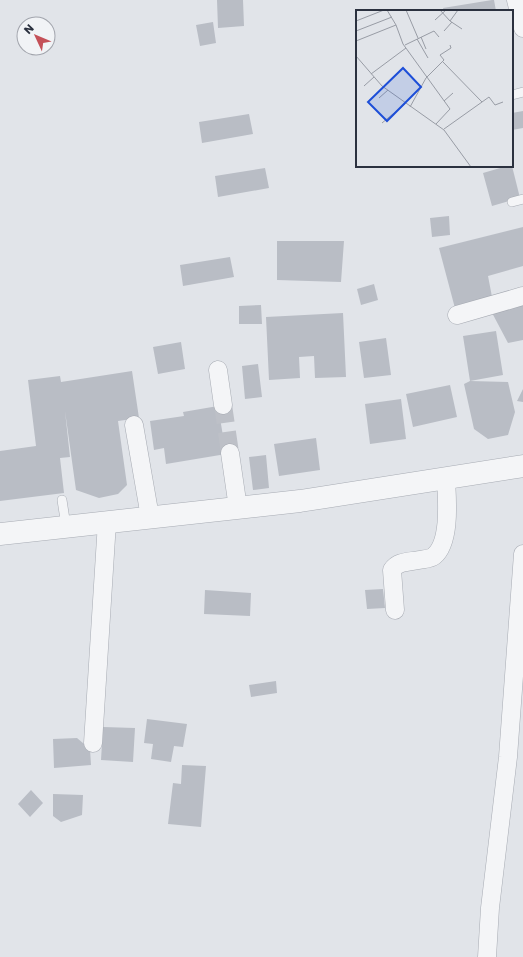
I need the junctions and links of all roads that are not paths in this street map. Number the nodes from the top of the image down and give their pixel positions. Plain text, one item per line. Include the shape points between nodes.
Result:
1 (516, 0) edge
2 (519, 23) edge
3 (523, 92) edge
4 (513, 95) edge
5 (523, 199) edge
6 (512, 202) dead end
7 (523, 296) edge
8 (457, 315) dead end
9 (218, 370) dead end
10 (223, 405) tunnel mouth
11 (134, 425) dead end
12 (230, 453) tunnel mouth
13 (523, 466) edge
14 (446, 479) junction
15 (62, 500) dead end
16 (238, 508) junction
17 (150, 517) junction
18 (107, 522) junction
19 (66, 526) junction
20 (0, 534) edge
21 (523, 554) edge
22 (395, 610) dead end
23 (92, 743) dead end
24 (487, 957) edge

1 - 2 street
3 - 4 lane
5 - 6 lane
7 - 8 street
9 - 10 street
11 - 17 street
12 - 16 street
13 - 14 street
14 - 16 street
14 - 22 street via 447,506 441,547 433,557 402,563 392,570
15 - 19 lane
16 - 17 street
17 - 18 street
18 - 19 street
18 - 23 street
19 - 20 street
21 - 24 street via 508,757 490,908

